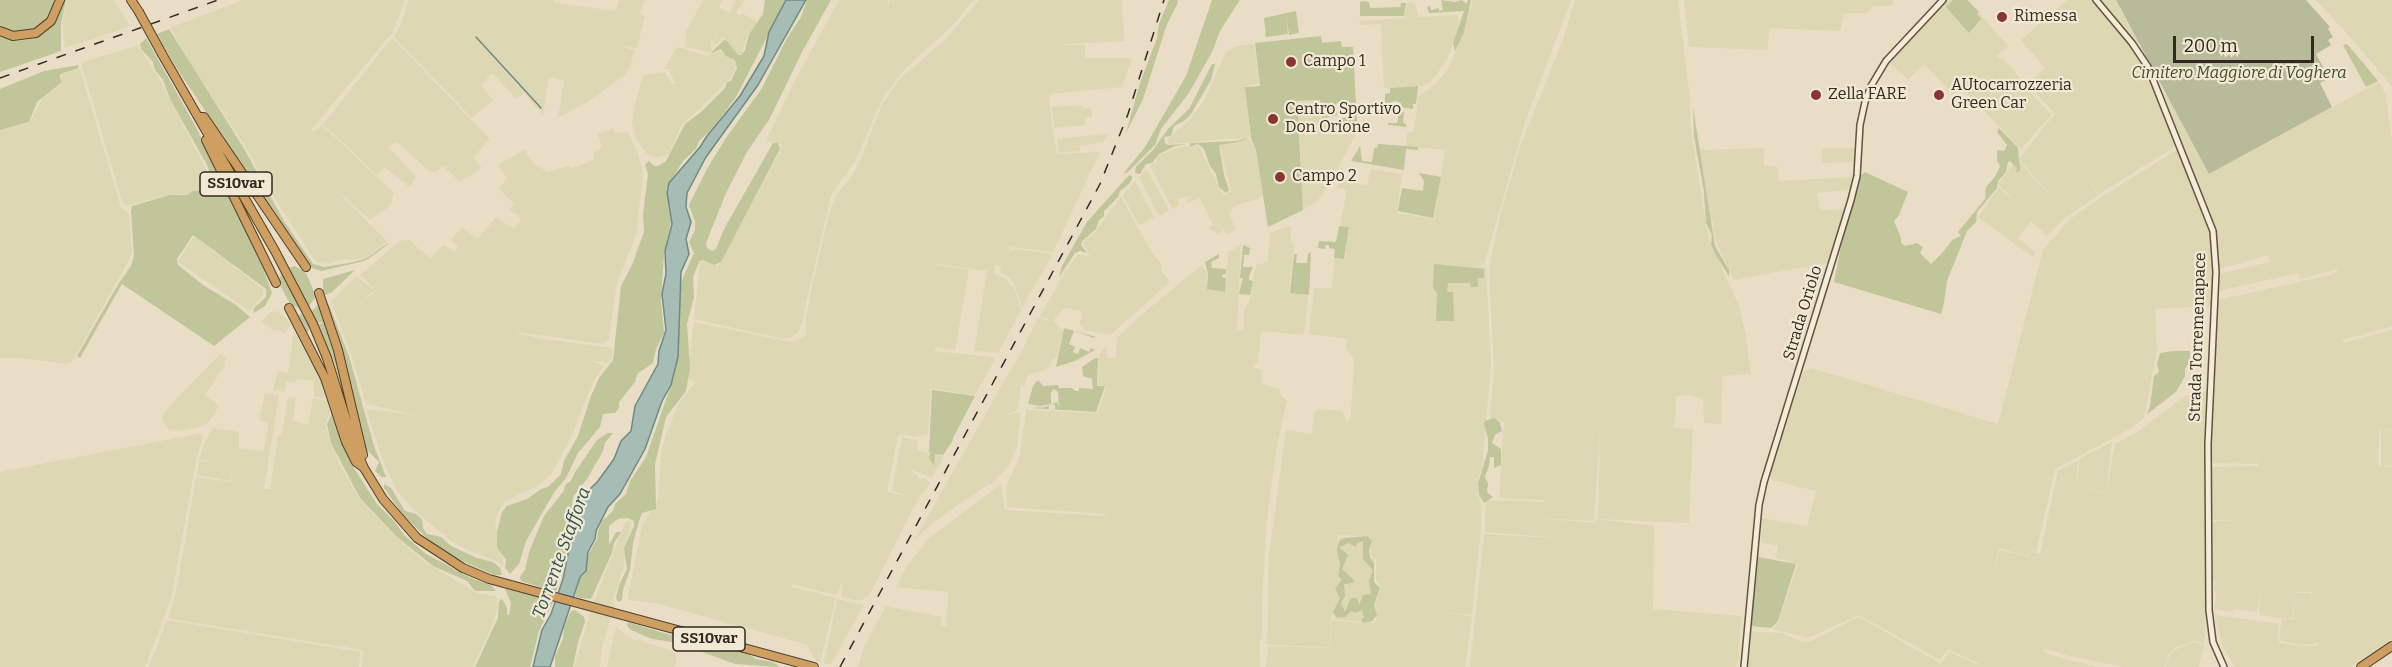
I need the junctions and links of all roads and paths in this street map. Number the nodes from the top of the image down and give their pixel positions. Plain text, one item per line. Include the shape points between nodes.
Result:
1 (60, 0) edge
2 (131, 0) edge
3 (1943, 0) edge
4 (2096, 0) edge
5 (0, 31) edge
6 (198, 116) junction
7 (306, 267) dead end
8 (276, 283) dead end
9 (319, 293) dead end
10 (289, 308) dead end
11 (364, 468) junction
12 (2392, 646) edge
13 (814, 667) edge
14 (1744, 667) edge
15 (2224, 667) edge
16 (2361, 667) edge

1 - 5 highway via 51,21 36,33 13,36
2 - 6 highway, SS10var, bridge
3 - 14 street, Strada Oriolo via 1886,61 1865,102 1857,176 1759,505
4 - 15 street, Strada Torremenapace via 2148,68 2213,231 2216,272 2208,444 2209,610 2212,642
6 - 7 highway via 204,117
6 - 8 highway via 198,124
6 - 11 highway, SS10var via 314,324
9 - 11 highway via 338,350
10 - 11 highway via 325,378 346,442 356,462
11 - 13 highway, SS10var via 383,499 417,538 463,568 489,579
12 - 16 highway

